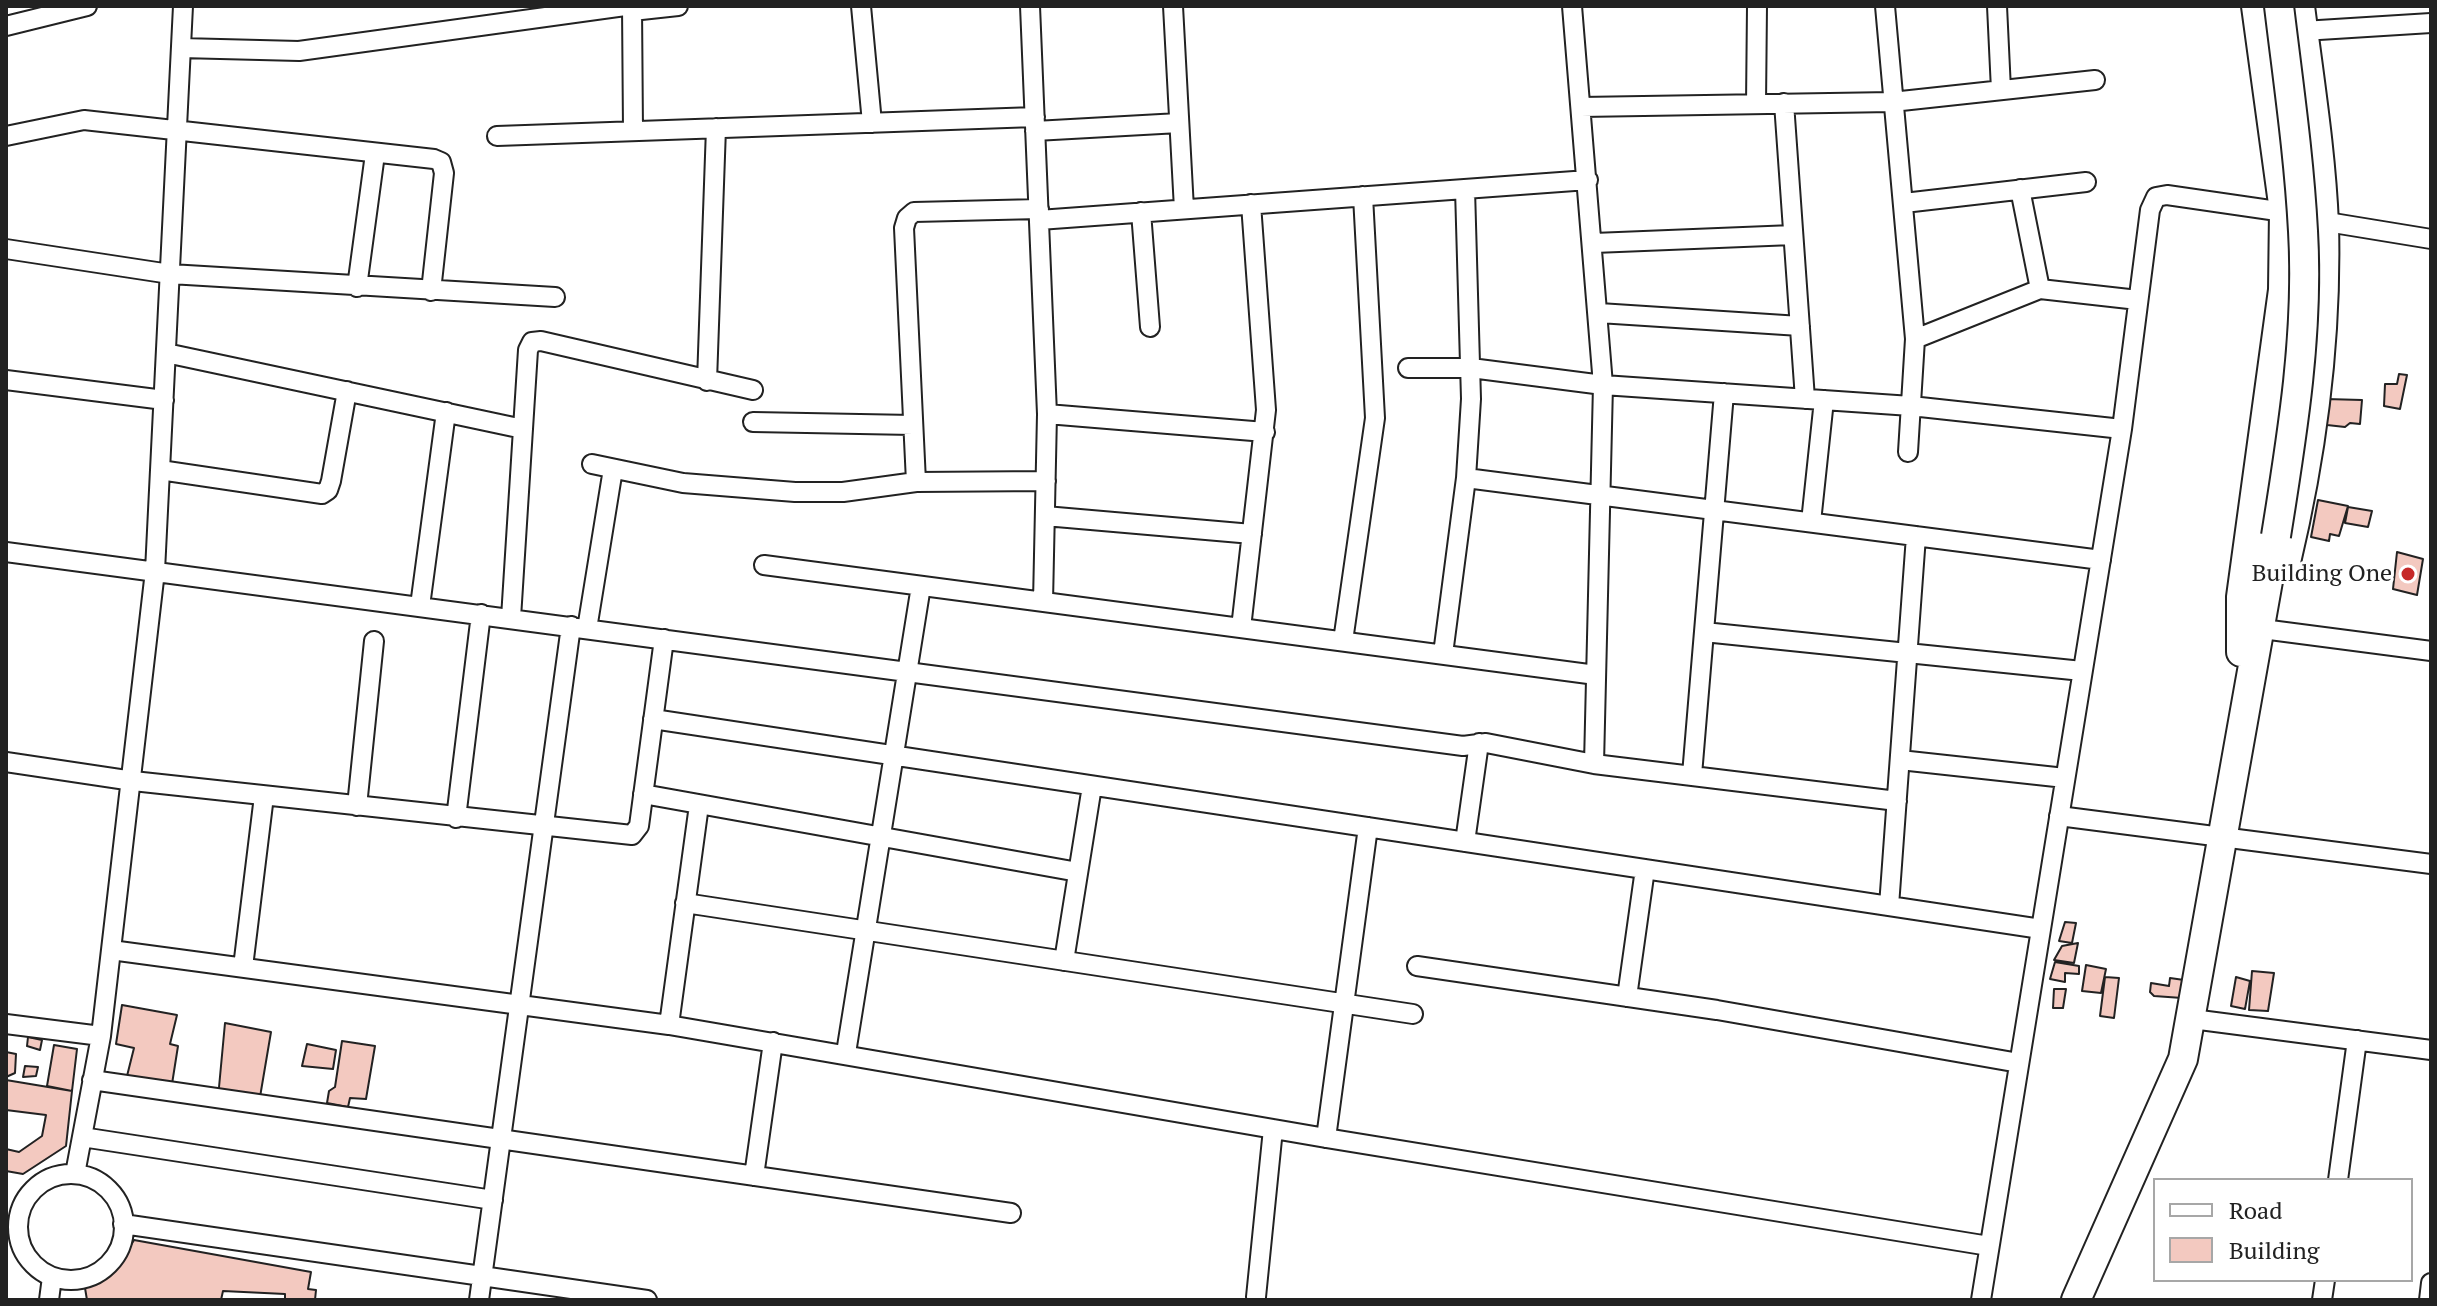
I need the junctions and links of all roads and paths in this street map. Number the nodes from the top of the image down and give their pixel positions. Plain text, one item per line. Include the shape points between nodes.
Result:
1 (87, 6) edge
2 (183, 6) edge
3 (678, 6) edge
4 (861, 6) edge
5 (1030, 6) edge
6 (1173, 6) edge
7 (1572, 6) edge
8 (1757, 6) edge
9 (1885, 6) edge
10 (1997, 6) edge
11 (2256, 6) edge
12 (2279, 6) edge
13 (630, 8) edge
14 (2302, 18) edge
15 (2431, 23) edge
16 (6, 26) edge
17 (181, 48) junction
18 (2095, 80) dead end
19 (2001, 90) junction
20 (1892, 102) junction
21 (1784, 103) junction
22 (1756, 104) junction
23 (1581, 107) junction
24 (872, 123) junction
25 (1179, 123) junction
26 (1035, 124) junction
27 (716, 128) junction
28 (177, 131) junction
29 (633, 131) junction
30 (6, 136) edge
31 (497, 136) dead end
32 (375, 154) junction
33 (1588, 180) junction
34 (2086, 182) dead end
35 (1465, 189) junction
36 (2020, 189) junction
37 (1363, 196) junction
38 (1904, 203) junction
39 (1251, 204) junction
40 (1184, 209) junction
41 (2284, 211) junction
42 (1141, 212) junction
43 (1039, 214) junction
44 (2324, 222) junction
45 (1793, 235) junction
46 (2431, 239) edge
47 (1594, 243) junction
48 (6, 249) edge
49 (170, 274) junction
50 (357, 287) junction
51 (2040, 289) junction
52 (431, 291) junction
53 (555, 297) dead end
54 (2138, 300) junction
55 (1599, 313) junction
56 (1800, 326) junction
57 (1150, 327) dead end
58 (1915, 339) junction
59 (166, 353) junction
60 (1408, 368) dead end
61 (1471, 368) junction
62 (6, 380) edge
63 (707, 381) junction
64 (1603, 385) junction
65 (753, 390) dead end
66 (347, 391) junction
67 (1724, 393) junction
68 (164, 400) junction
69 (1815, 400) junction
70 (1911, 406) junction
71 (446, 412) junction
72 (1047, 414) junction
73 (753, 422) dead end
74 (913, 425) junction
75 (523, 429) junction
76 (2122, 429) junction
77 (1265, 432) junction
78 (1908, 452) dead end
79 (592, 464) dead end
80 (613, 469) junction
81 (160, 470) junction
82 (1466, 478) junction
83 (1046, 481) junction
84 (916, 482) junction
85 (1600, 495) junction
86 (1714, 510) junction
87 (1045, 516) junction
88 (1811, 522) junction
89 (1252, 534) junction
90 (1916, 536) junction
91 (6, 552) edge
92 (2101, 560) junction
93 (764, 565) dead end
94 (155, 571) junction
95 (921, 586) junction
96 (1043, 602) junction
97 (420, 606) junction
98 (481, 614) junction
99 (511, 618) junction
100 (579, 628) junction
101 (1241, 628) junction
102 (2270, 630) junction
103 (1704, 632) junction
104 (664, 639) junction
105 (374, 641) dead end
106 (1343, 641) junction
107 (2431, 651) edge
108 (1908, 653) junction
109 (1443, 654) junction
110 (2082, 671) junction
111 (907, 672) junction
112 (1596, 675) junction
113 (2246, 688) junction
114 (653, 719) junction
115 (1479, 743) junction
116 (893, 756) junction
117 (1900, 760) junction
118 (6, 762) edge
119 (1594, 764) junction
120 (1692, 775) junction
121 (2065, 778) junction
122 (133, 781) junction
123 (1092, 786) junction
124 (643, 794) junction
125 (264, 796) junction
126 (1897, 801) junction
127 (699, 805) junction
128 (357, 806) junction
129 (2059, 816) junction
130 (456, 818) junction
131 (1368, 827) junction
132 (544, 828) junction
133 (880, 837) junction
134 (2223, 837) junction
135 (1465, 842) junction
136 (2431, 864) edge
137 (1645, 869) junction
138 (1078, 872) junction
139 (685, 903) junction
140 (1889, 906) junction
141 (2041, 929) junction
142 (865, 930) junction
143 (111, 950) junction
144 (1064, 961) junction
145 (1417, 966) dead end
146 (243, 967) junction
147 (1627, 997) junction
148 (1344, 1003) junction
149 (520, 1004) junction
150 (1413, 1014) dead end
151 (2192, 1019) junction
152 (6, 1024) edge
153 (669, 1025) junction
154 (101, 1036) junction
155 (2357, 1040) junction
156 (773, 1042) junction
157 (2431, 1050) edge
158 (846, 1053) junction
159 (2019, 1063) junction
160 (92, 1080) junction
161 (1273, 1129) junction
162 (82, 1137) junction
163 (1326, 1138) junction
164 (502, 1139) junction
165 (75, 1174) junction
166 (754, 1176) junction
167 (2338, 1178) edge
168 (493, 1200) junction
169 (1011, 1213) dead end
170 (123, 1224) junction
171 (1989, 1246) junction
172 (483, 1276) junction
173 (52, 1277) junction
174 (2431, 1283) edge
175 (1256, 1297) dead end
176 (49, 1300) edge
177 (479, 1300) edge
178 (647, 1300) edge
179 (1981, 1300) edge
180 (2076, 1300) edge
181 (2429, 1300) edge

1 - 16 street
2 - 17 street
3 - 13 street
4 - 24 street
5 - 26 street
6 - 25 street
7 - 23 street
8 - 22 street
9 - 20 street
10 - 19 street
11 - 41 main road
12 - 113 main road, bridge via 2304,274 2299,376 2276,536
13 - 17 street via 299,51
13 - 29 street
14 - 15 street
14 - 44 main road
17 - 28 street
18 - 19 street
19 - 20 street
20 - 21 street
20 - 38 street
21 - 22 street
21 - 45 street
22 - 23 street
23 - 33 street
24 - 26 street
24 - 27 street
25 - 26 street
25 - 40 street
26 - 43 street
27 - 29 street
27 - 63 street
28 - 30 street via 84,120
28 - 32 street
28 - 49 street
29 - 31 street
32 - 50 street
32 - 52 street via 441,162
33 - 35 street
33 - 47 street
34 - 36 street
35 - 37 street
35 - 61 street
36 - 38 street
36 - 51 street
37 - 39 street
37 - 106 street via 1375,418
38 - 58 street
39 - 40 street
39 - 77 street
40 - 42 street
41 - 44 street
41 - 54 street via 2156,197
41 - 113 main road via 2275,365 2241,597
42 - 43 street
42 - 57 street
43 - 72 street
43 - 74 street via 914,212 907,218
44 - 46 street
44 - 102 main road via 2319,363 2290,546
45 - 47 street
45 - 56 street
47 - 55 street
48 - 49 street
49 - 50 street
49 - 59 street
50 - 52 street
51 - 54 street
51 - 58 street
52 - 53 street
54 - 76 street
55 - 56 street
55 - 64 street
56 - 69 street
58 - 70 street
59 - 66 street
59 - 68 street
60 - 61 street
61 - 64 street
61 - 82 street
62 - 68 street
63 - 65 street
63 - 75 street via 532,342
64 - 67 street
64 - 85 street
66 - 71 street
66 - 81 street via 331,481 322,494
67 - 69 street
67 - 86 street
68 - 81 street
69 - 70 street
69 - 88 street
70 - 76 street
70 - 78 street
71 - 75 street
71 - 97 street
72 - 77 street
72 - 83 street
73 - 74 street
74 - 84 street
75 - 99 street
76 - 92 street
77 - 89 street
79 - 80 street
80 - 84 street via 683,483 795,492
80 - 100 street
81 - 94 street
82 - 85 street
82 - 109 street
83 - 84 street
83 - 87 street
85 - 86 street
85 - 112 street
86 - 88 street
86 - 103 street
87 - 89 street
87 - 96 street
88 - 90 street
89 - 101 street
90 - 92 street
90 - 108 street
91 - 94 street
92 - 110 street
93 - 95 street
94 - 97 street
94 - 122 street
95 - 96 street
95 - 111 street
96 - 101 street
97 - 98 street
98 - 99 street
98 - 130 street
99 - 100 street
100 - 104 street
100 - 132 street
101 - 106 street
102 - 107 street
102 - 113 main road
103 - 108 street
103 - 120 street
104 - 111 street
104 - 114 street
105 - 128 street
106 - 109 street
108 - 110 street
108 - 117 street
109 - 112 street
110 - 121 street
111 - 115 street via 1463,746
111 - 116 street
112 - 119 street
113 - 134 main road
114 - 116 street
114 - 124 street
115 - 119 street
115 - 135 street
116 - 123 street
116 - 133 street
117 - 121 street
117 - 126 street
118 - 122 street
119 - 120 street
120 - 126 street
121 - 129 street
122 - 125 street
122 - 143 street
123 - 131 street
123 - 138 street
124 - 127 street
124 - 132 street via 639,826 632,835
125 - 128 street
125 - 146 street
126 - 140 street
127 - 133 street
127 - 139 street
128 - 130 street
129 - 134 street
129 - 141 street
130 - 132 street
131 - 135 street
131 - 148 street
132 - 149 street
133 - 138 street
133 - 142 street
134 - 136 street
134 - 151 main road
135 - 137 street
137 - 140 street
137 - 147 street
138 - 144 street
139 - 142 street
139 - 153 street
140 - 141 street
141 - 159 street
142 - 144 street
142 - 158 street
143 - 146 street
143 - 154 street
144 - 148 street
145 - 147 street
146 - 149 street
147 - 159 street
148 - 150 street
148 - 163 street
149 - 153 street
149 - 164 street
151 - 155 street
151 - 180 main road via 2173,1086
152 - 154 street
153 - 156 street
154 - 160 street
155 - 157 street
155 - 167 street
156 - 158 street
156 - 166 street
158 - 161 street
159 - 171 street
160 - 162 street
160 - 164 street
161 - 163 street
161 - 175 street
162 - 165 street
162 - 168 street
163 - 171 street
164 - 166 street
164 - 168 street
165 - 170 street via 108,1190
165 - 173 street via 40,1184 19,1214 24,1253
166 - 169 street
168 - 172 street
170 - 172 street
170 - 173 street via 121,1244 98,1273 84,1279
171 - 179 street
172 - 177 street
172 - 178 street
173 - 176 street
174 - 181 street

